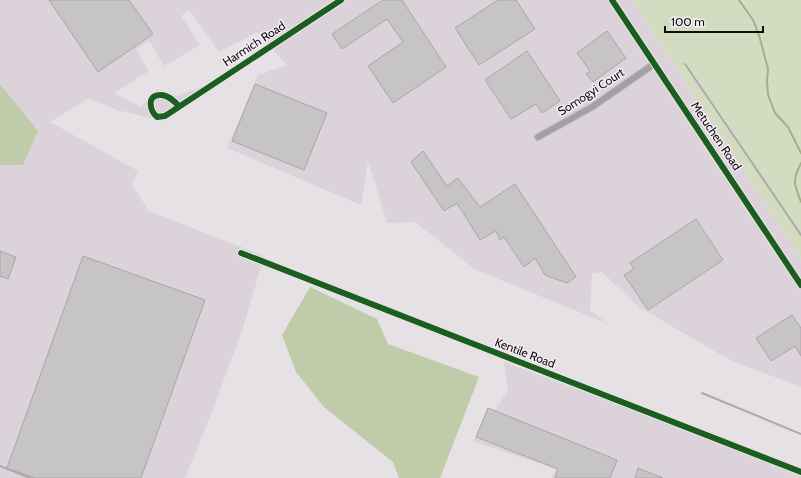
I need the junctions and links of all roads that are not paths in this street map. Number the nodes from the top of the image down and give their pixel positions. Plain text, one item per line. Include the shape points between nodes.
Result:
1 (341, 0) edge
2 (612, 0) edge
3 (654, 64) junction
4 (179, 106) junction
5 (538, 138) dead end
6 (241, 254) dead end
7 (801, 285) edge
8 (801, 472) edge

1 - 4 street, Harmich Road
2 - 3 street, Metuchen Road
3 - 5 street, Somogyi Court via 592,107
3 - 7 street, Metuchen Road
4 - 4 street, Harmich Road via 165,116 157,117 150,107 151,100 160,95 167,96
6 - 8 street, Kentile Road

